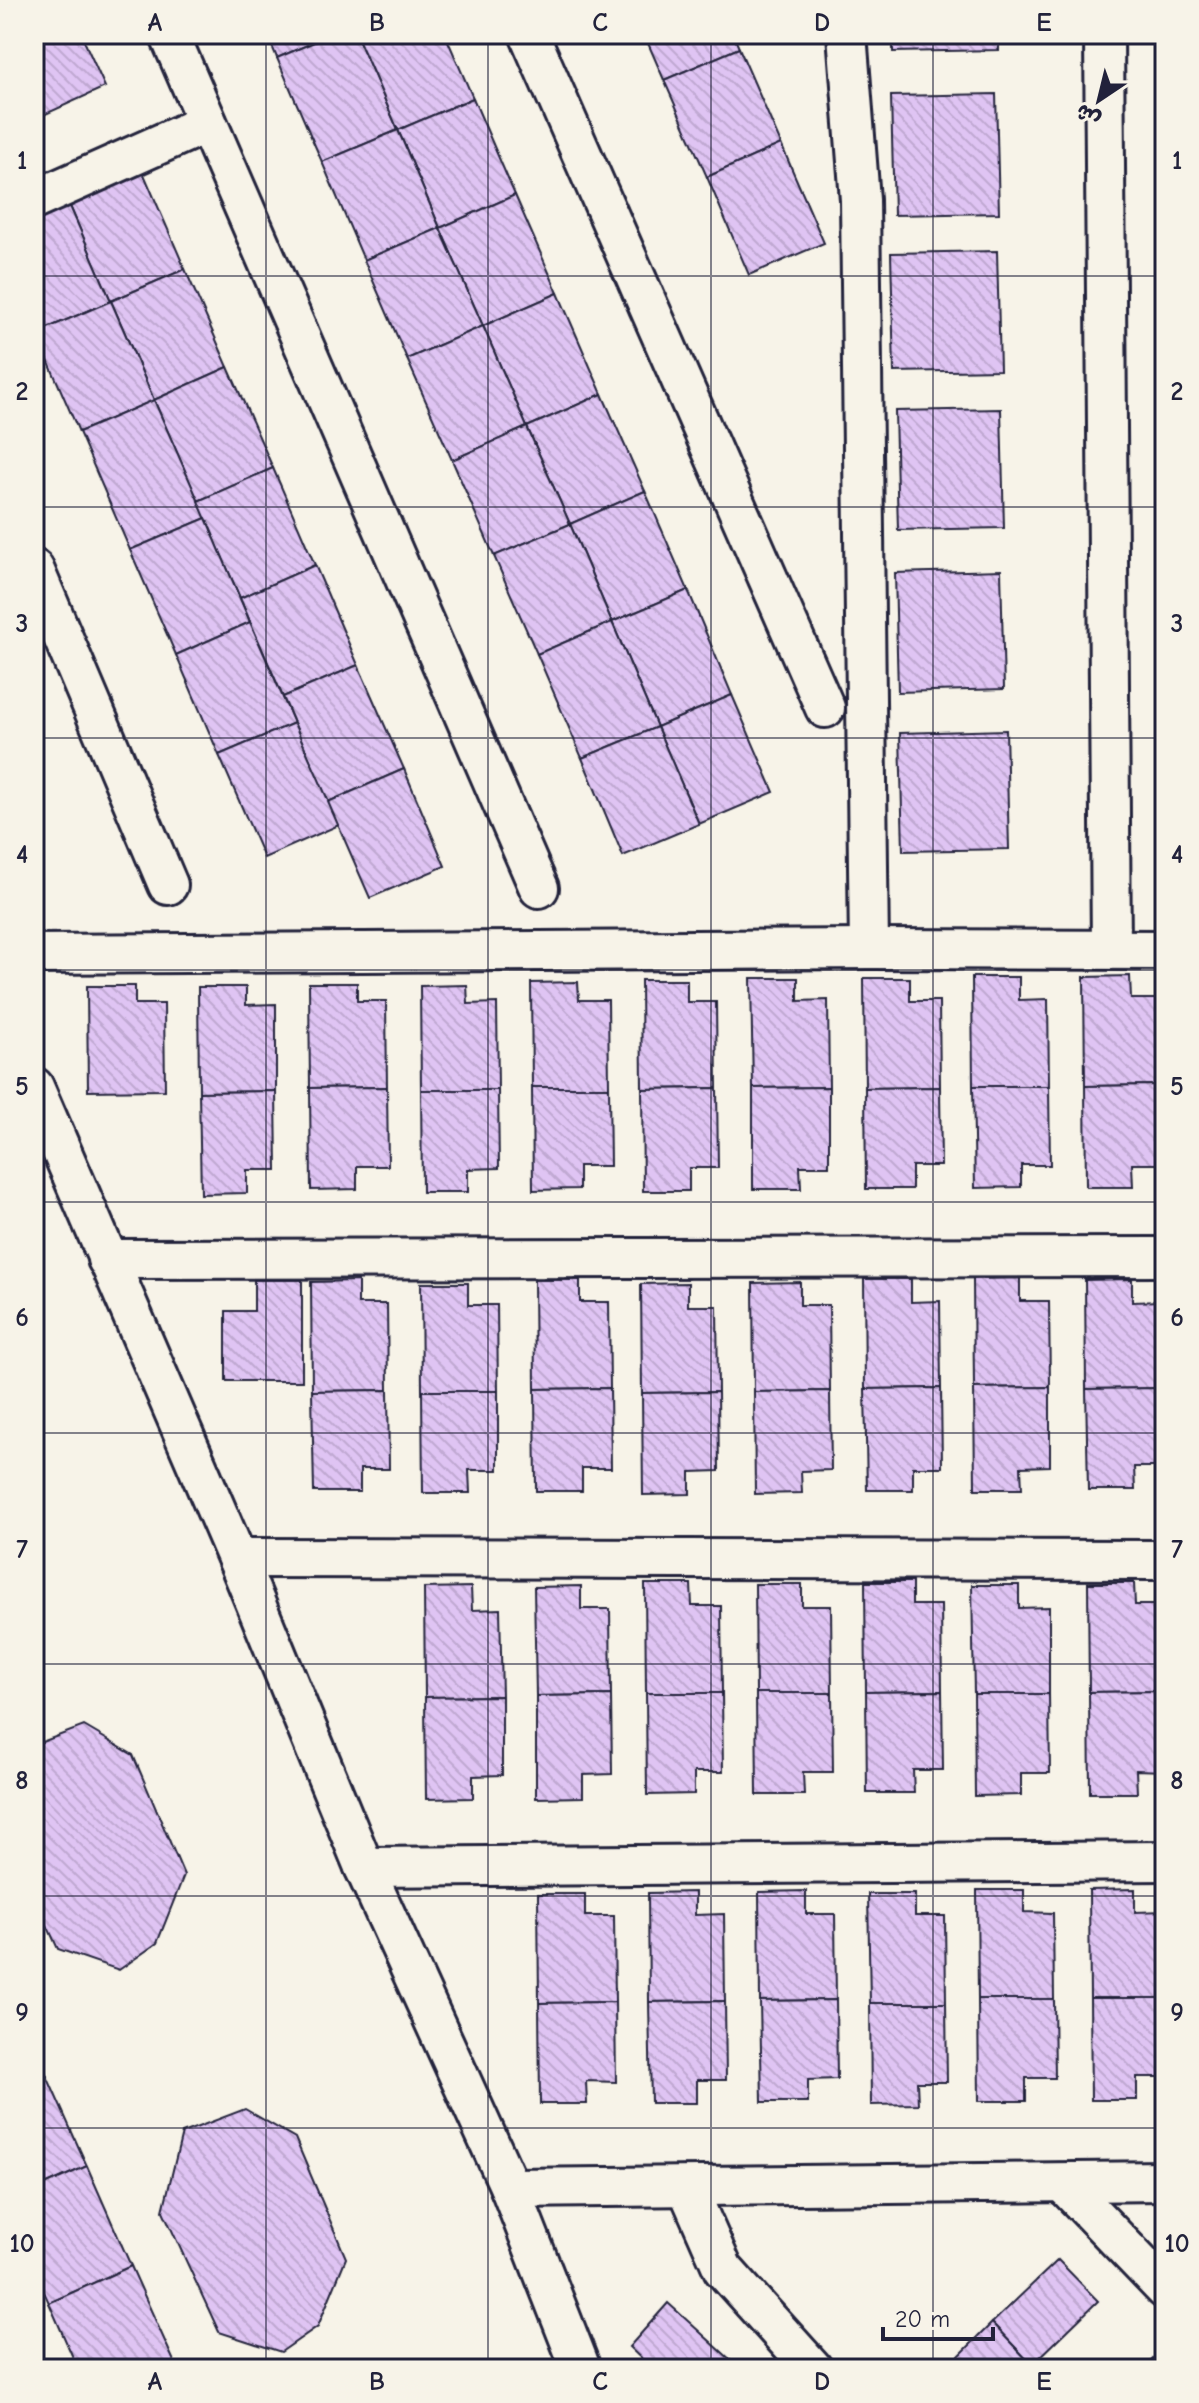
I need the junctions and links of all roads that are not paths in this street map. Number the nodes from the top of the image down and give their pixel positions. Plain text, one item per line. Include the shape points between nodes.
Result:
1 (169, 34) edge
2 (529, 34) edge
3 (847, 34) edge
4 (1104, 34) edge
5 (207, 123) junction
6 (34, 200) edge
7 (34, 569) edge
8 (825, 708) dead end
9 (168, 885) dead end
10 (539, 888) dead end
11 (869, 949) junction
12 (1111, 949) junction
13 (1165, 950) edge
14 (34, 954) edge
15 (34, 1087) edge
16 (1165, 1257) edge
17 (107, 1259) junction
18 (237, 1558) junction
19 (1165, 1560) edge
20 (1165, 1861) edge
21 (364, 1867) junction
22 (1165, 2181) edge
23 (1063, 2183) junction
24 (687, 2187) junction
25 (510, 2188) junction
26 (1165, 2289) edge
27 (581, 2369) edge
28 (813, 2369) edge

1 - 5 street
2 - 8 street
3 - 11 street via 860,200
4 - 12 street
5 - 6 street
5 - 10 street
7 - 9 street
11 - 12 street
11 - 14 street
12 - 13 street
15 - 17 street
16 - 17 street
17 - 18 street
18 - 19 street
18 - 21 street
20 - 21 street
21 - 25 street
22 - 23 street
23 - 24 street
23 - 26 street
24 - 25 street
24 - 28 street via 723,2269
25 - 27 street

